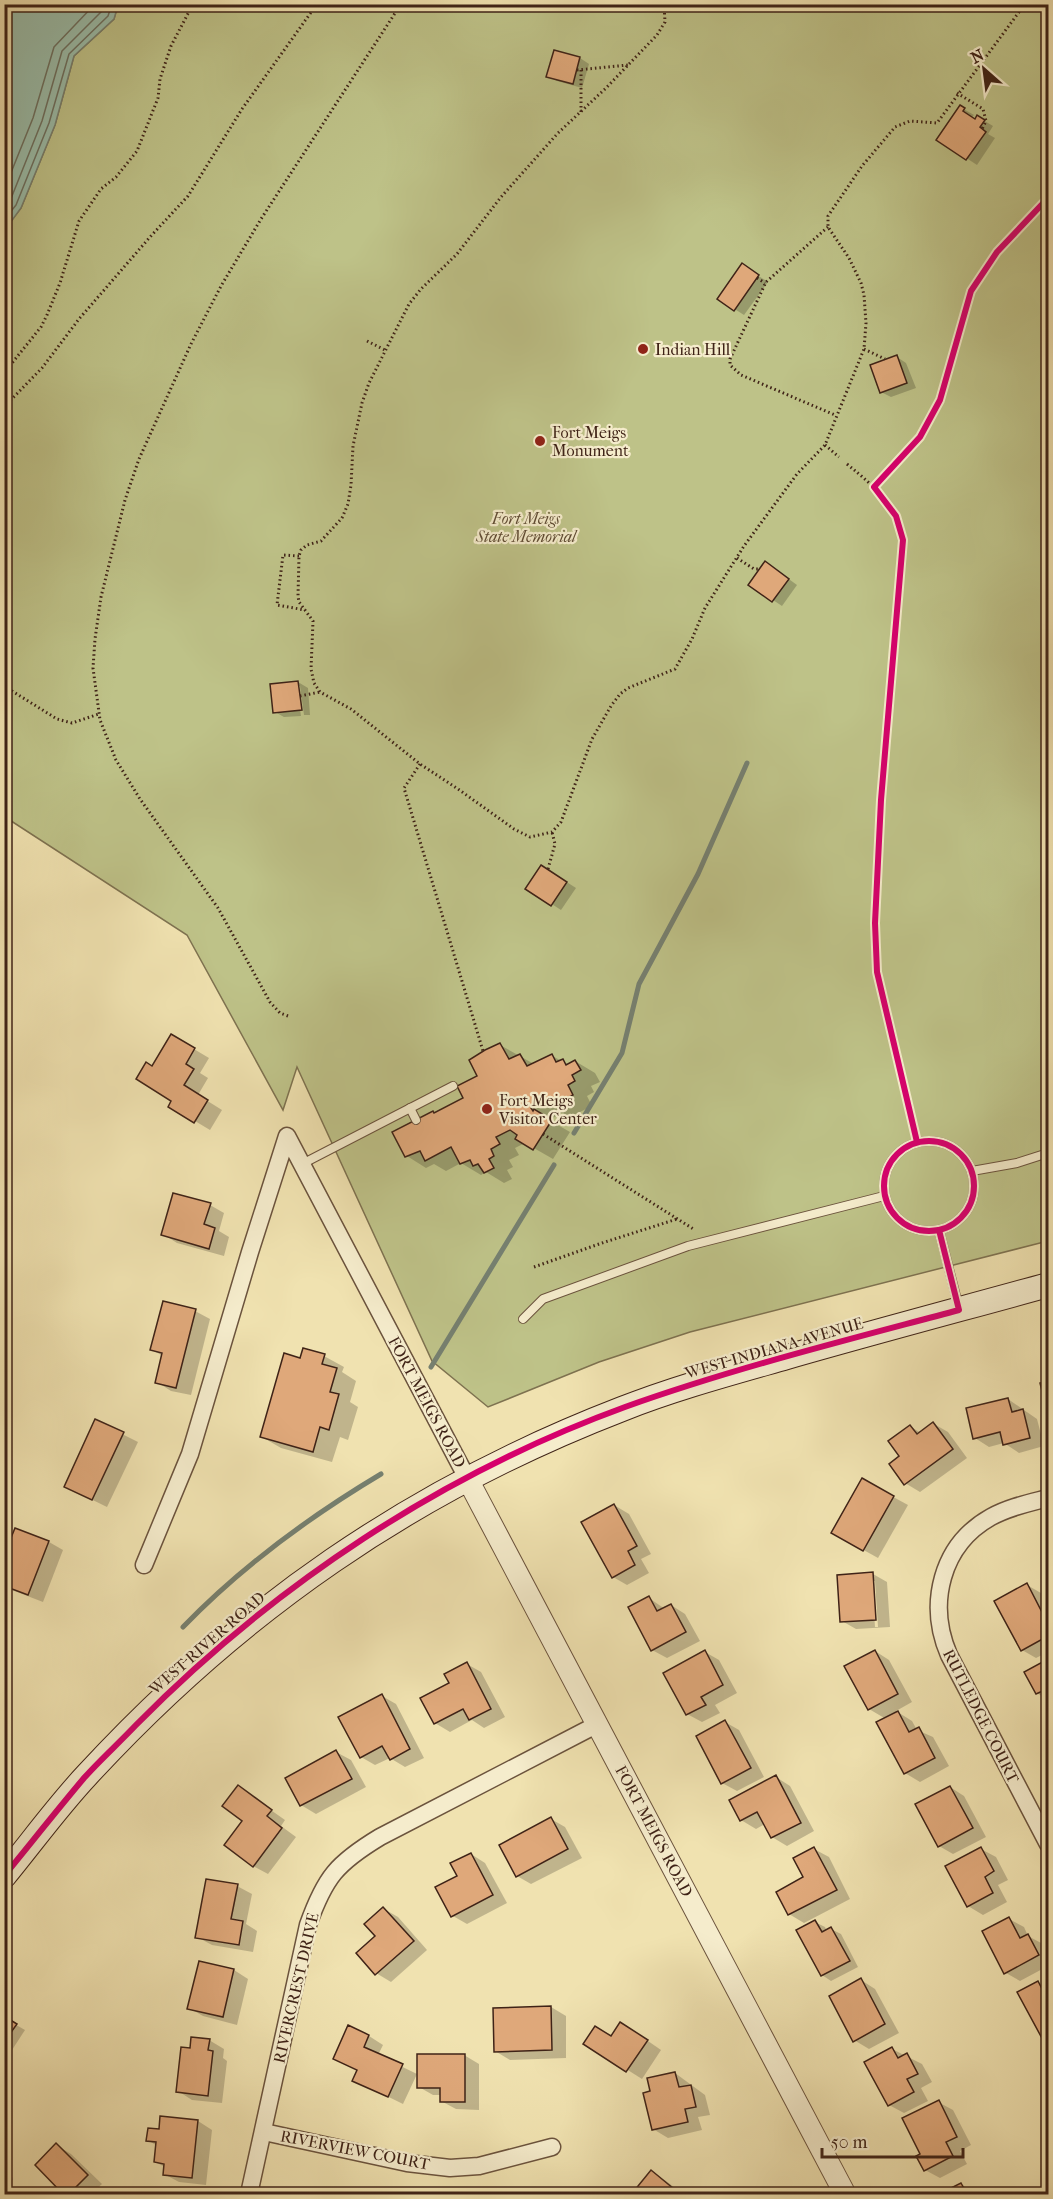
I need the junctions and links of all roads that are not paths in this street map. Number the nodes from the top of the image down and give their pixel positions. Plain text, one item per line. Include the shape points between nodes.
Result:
1 (453, 1086) dead end
2 (410, 1108) junction
3 (416, 1120) dead end
4 (1048, 1153) edge
5 (302, 1164) junction
6 (972, 1171) junction
7 (884, 1196) junction
8 (939, 1230) junction
9 (1048, 1285) edge
10 (959, 1310) junction
11 (523, 1319) dead end
12 (467, 1478) junction
13 (1048, 1498) edge
14 (144, 1565) dead end
15 (598, 1724) junction
16 (1048, 1844) edge
17 (4, 1876) edge
18 (264, 2132) junction
19 (552, 2147) dead end
20 (249, 2194) edge
21 (845, 2194) edge

1 - 2 lane
2 - 3 lane
2 - 5 lane
4 - 6 lane
5 - 12 street, FORT MEIGS ROAD
5 - 14 street, FORT MEIGS ROAD via 288,1136 190,1454
6 - 7 lane via 956,1149 930,1140 916,1142 899,1152 886,1169
6 - 8 lane via 975,1186 965,1213
7 - 8 lane via 900,1221 912,1228
7 - 11 lane via 688,1246 543,1299
8 - 10 lane
9 - 10 main road, WEST INDIANA AVENUE
10 - 12 main road, WEST INDIANA AVENUE via 728,1374 624,1408
12 - 15 street, FORT MEIGS ROAD
12 - 17 main road, WEST RIVER ROAD via 331,1560 216,1649 85,1776
13 - 16 street, RUTLEDGE COURT via 1003,1511 967,1535 944,1571 938,1614 949,1655
15 - 18 street, RIVERCREST DRIVE via 380,1837 333,1872 308,1925
15 - 21 street, FORT MEIGS ROAD
18 - 19 street, RIVERVIEW COURT via 407,2163 450,2168 479,2166
18 - 20 street, RIVERCREST DRIVE

